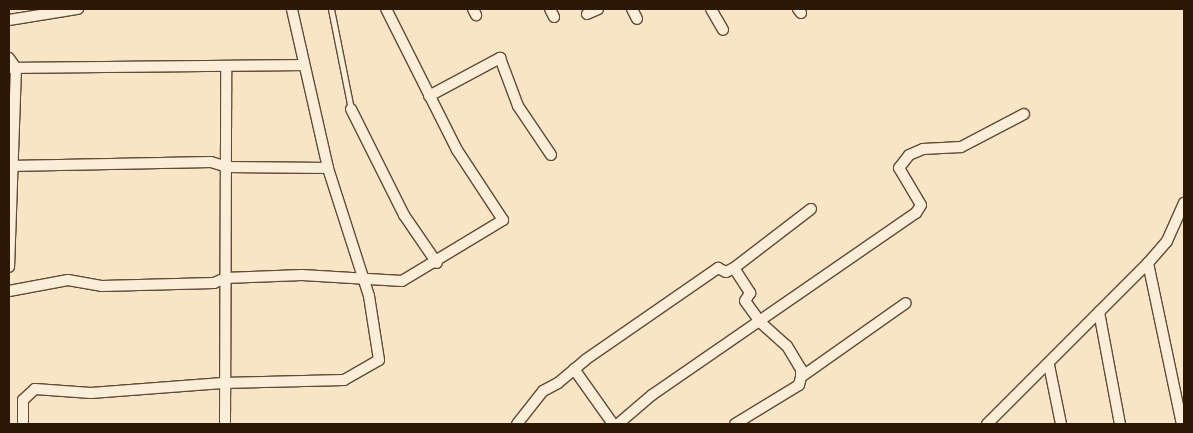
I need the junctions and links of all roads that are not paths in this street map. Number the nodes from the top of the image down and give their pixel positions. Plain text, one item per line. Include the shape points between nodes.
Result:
1 (78, 9) edge
2 (292, 9) edge
3 (331, 9) edge
4 (386, 9) edge
5 (598, 9) edge
6 (632, 9) edge
7 (711, 9) edge
8 (66, 10) edge
9 (587, 14) dead end
10 (638, 19) dead end
11 (9, 20) edge
12 (723, 30) dead end
13 (9, 58) edge
14 (302, 65) junction
15 (226, 66) junction
16 (13, 68) edge
17 (429, 96) junction
18 (351, 109) joint
19 (1024, 114) dead end
20 (551, 155) dead end
21 (12, 165) edge
22 (228, 167) junction
23 (328, 168) junction
24 (1184, 203) edge
25 (811, 209) dead end
26 (437, 263) junction
27 (1148, 263) junction
28 (9, 267) edge
29 (734, 268) junction
30 (225, 278) junction
31 (364, 278) junction
32 (9, 291) edge
33 (906, 303) dead end
34 (1098, 312) junction
35 (760, 322) junction
36 (1049, 364) junction
37 (574, 369) junction
38 (801, 377) junction
39 (223, 383) junction
40 (998, 413) junction
41 (23, 424) edge
42 (225, 424) edge
43 (517, 424) edge
44 (613, 424) edge
45 (618, 424) edge
46 (735, 424) edge
47 (987, 424) edge
48 (1000, 424) edge
49 (1061, 424) edge
50 (1120, 424) edge
51 (1182, 424) edge

1 - 8 street
2 - 14 street
3 - 18 lane
4 - 17 street
5 - 9 street
6 - 10 street
7 - 12 street
8 - 11 street
13 - 16 street
14 - 15 street
14 - 23 street
15 - 16 street
15 - 22 street
16 - 21 street
17 - 20 street via 500,58 518,106
17 - 26 street via 457,150 503,220
18 - 26 street via 404,216
19 - 35 street via 962,147 922,149 909,155 899,168 921,205 916,213
21 - 22 street via 211,162
21 - 28 street
22 - 23 street
22 - 30 street
23 - 31 street
24 - 27 street via 1167,241
25 - 29 street
26 - 31 street via 402,281
27 - 34 street
27 - 51 street
29 - 35 street via 748,286 750,293 745,302
29 - 37 street via 726,272 718,268
30 - 31 street via 302,275
30 - 32 street via 214,282 102,286 68,280
30 - 39 street
31 - 39 street via 380,360 374,365 344,380
33 - 38 street
34 - 36 street
34 - 50 street
35 - 38 street via 787,346 802,368
35 - 45 street via 652,395
36 - 40 street
36 - 49 street
37 - 43 street via 543,391
37 - 44 street
38 - 46 street via 799,385
39 - 41 street via 91,392 35,389 23,400
39 - 42 street
40 - 47 street
40 - 48 street

